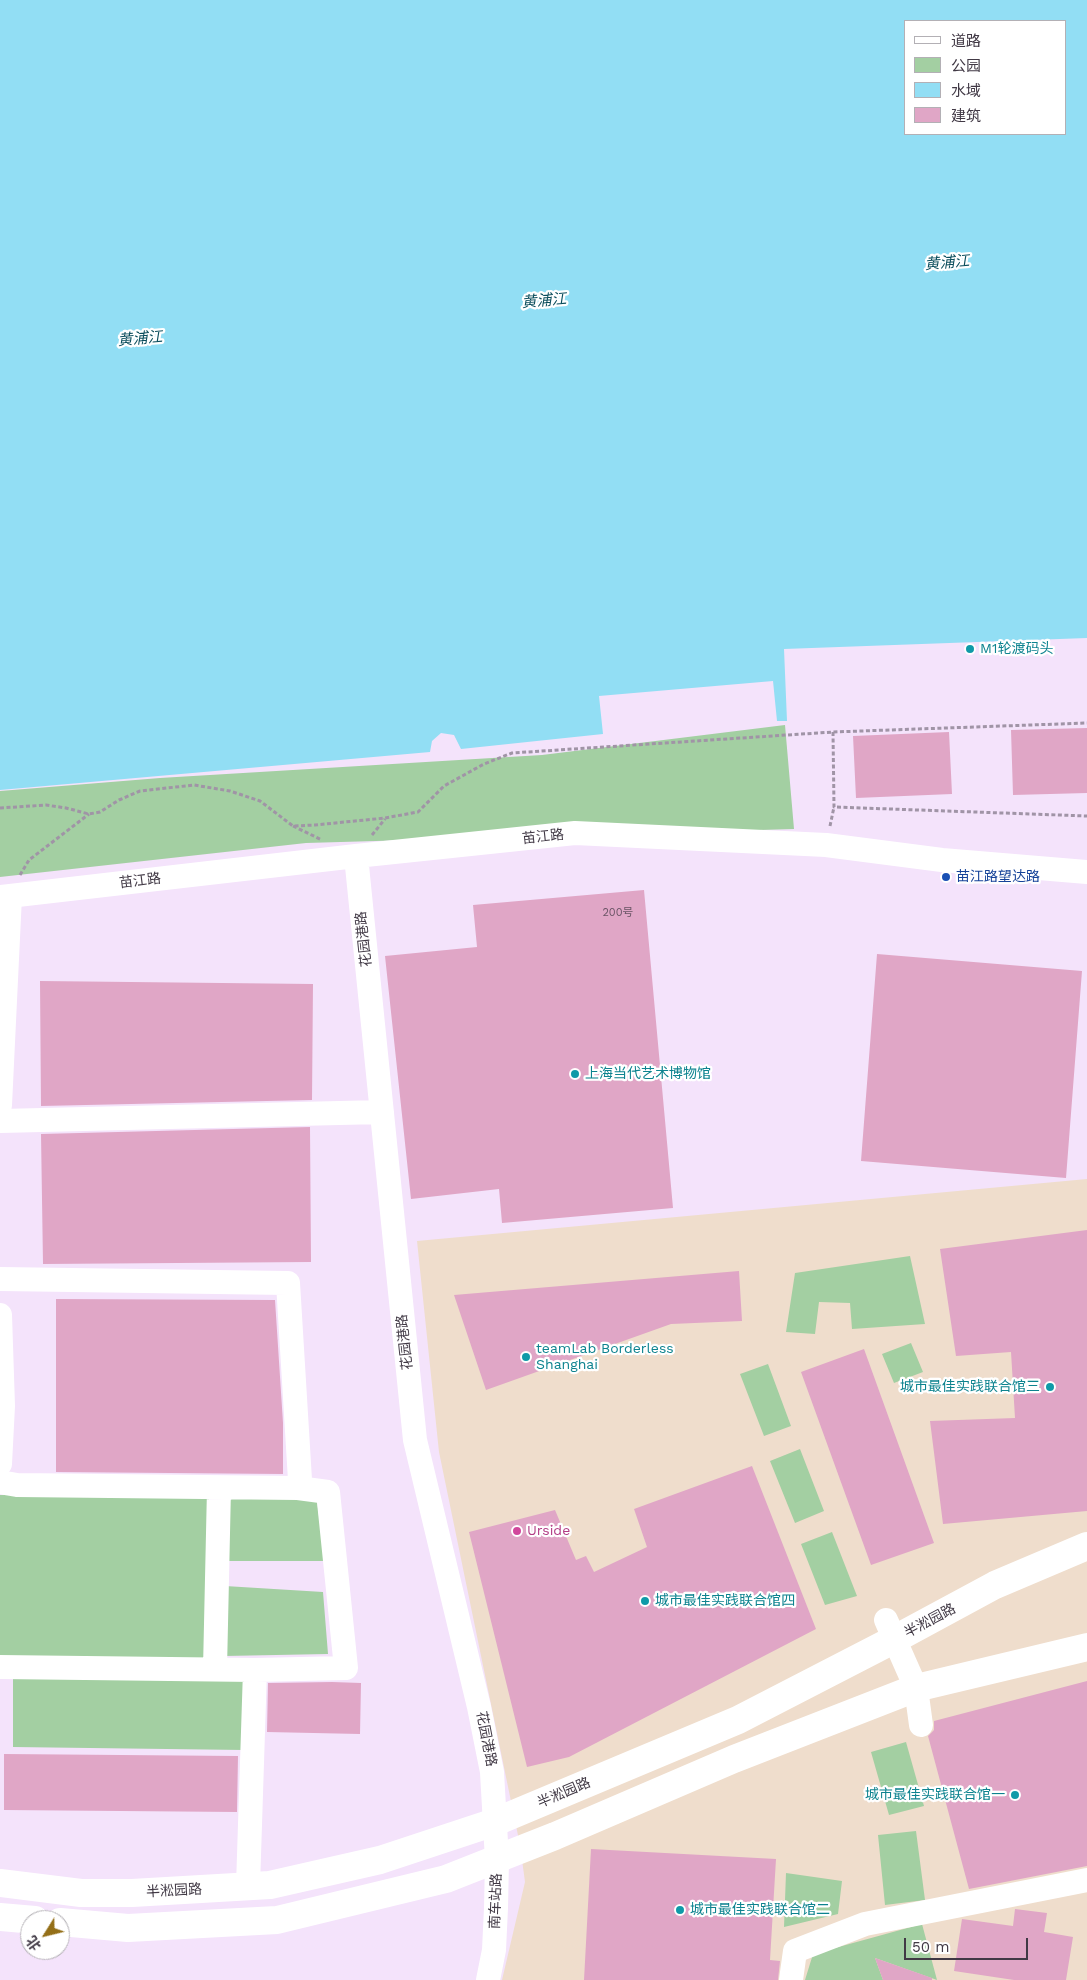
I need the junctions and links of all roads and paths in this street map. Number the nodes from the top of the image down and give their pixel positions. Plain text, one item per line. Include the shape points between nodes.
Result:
1 (1087, 723) edge
2 (833, 732) junction
3 (0, 808) edge
4 (90, 814) junction
5 (1087, 816) edge
6 (356, 856) junction
7 (1087, 872) edge
8 (5, 896) edge
9 (0, 1105) edge
10 (382, 1112) junction
11 (0, 1121) edge
12 (0, 1279) edge
13 (0, 1315) edge
14 (0, 1464) edge
15 (0, 1482) edge
16 (219, 1488) junction
17 (298, 1488) junction
18 (1087, 1546) edge
19 (890, 1630) junction
20 (1087, 1647) edge
21 (216, 1669) junction
22 (256, 1670) junction
23 (0, 1674) edge
24 (916, 1688) junction
25 (921, 1725) dead end
26 (496, 1822) junction
27 (497, 1860) junction
28 (1087, 1880) edge
29 (0, 1883) edge
30 (248, 1886) junction
31 (0, 1917) edge
32 (20, 1919) edge
33 (70, 1923) edge
34 (488, 1980) edge
35 (791, 1980) edge

1 - 2 path
2 - 4 path via 512,753 444,786 418,812 385,818 293,826 260,801 230,791 194,785 140,791
2 - 5 path via 834,808
3 - 4 path via 46,805
4 - 8 path via 29,860
6 - 7 street, 苗江路 via 575,833 826,845 942,860
6 - 8 street, 苗江路
6 - 10 street, 花园港路
8 - 9 street
10 - 11 street
10 - 26 street, 花园港路 via 415,1440 479,1707 492,1772
12 - 17 street via 288,1283
13 - 14 street via 3,1406
15 - 16 street via 17,1485
16 - 17 street
16 - 21 street
17 - 22 street via 328,1492 346,1668
18 - 19 main road, 半淞园路
19 - 24 street
19 - 26 main road, 半淞园路 via 738,1720
20 - 24 main road
21 - 22 street
21 - 23 street
22 - 30 street
24 - 25 street
24 - 27 main road via 734,1759
26 - 27 street, 南车站路
26 - 30 main road, 半淞园路 via 380,1860 270,1885
27 - 33 main road via 446,1879 277,1920 128,1928
27 - 34 street, 南车站路 via 494,1950
28 - 35 street via 865,1924 795,1951
29 - 30 main road, 半淞园路 via 81,1893
31 - 32 main road

